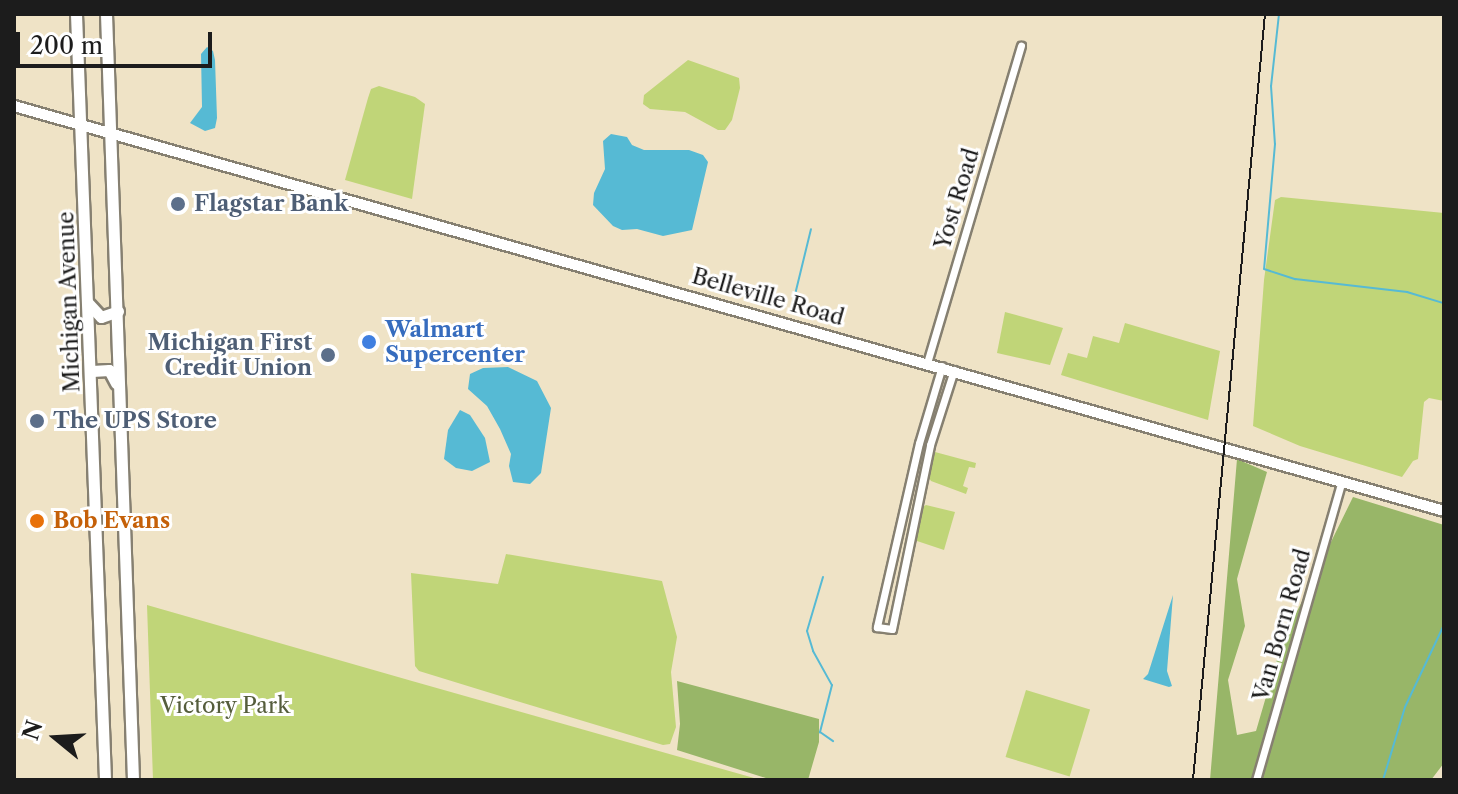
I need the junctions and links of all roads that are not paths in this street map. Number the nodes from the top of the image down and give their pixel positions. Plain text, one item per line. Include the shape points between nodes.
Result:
1 (76, 14) edge
2 (106, 14) edge
3 (1021, 46) dead end
4 (14, 106) edge
5 (80, 124) junction
6 (111, 133) junction
7 (88, 303) junction
8 (118, 311) junction
9 (927, 363) junction
10 (942, 366) junction
11 (954, 370) junction
12 (92, 371) junction
13 (119, 391) junction
14 (919, 443) junction
15 (930, 445) junction
16 (1342, 481) junction
17 (908, 488) junction
18 (921, 491) junction
19 (1444, 511) edge
20 (895, 548) junction
21 (908, 551) junction
22 (105, 780) edge
23 (133, 780) edge
24 (1256, 780) edge

1 - 5 main road, Michigan Avenue
2 - 6 main road
3 - 9 street, Yost Road
4 - 5 main road, Belleville Road
5 - 6 main road, Belleville Road
5 - 7 main road, Michigan Avenue
6 - 8 main road
6 - 9 main road, Belleville Road
7 - 8 main road via 101,317
7 - 12 main road, Michigan Avenue
8 - 13 main road
9 - 10 main road, Belleville Road
10 - 11 main road, Belleville Road
10 - 14 street
11 - 15 street
11 - 16 main road, Belleville Road
12 - 13 main road via 111,372
12 - 22 main road, Michigan Avenue
13 - 23 main road
14 - 15 street
14 - 17 street
15 - 18 street
16 - 19 main road, Belleville Road
16 - 24 street, Van Born Road
17 - 18 street
17 - 20 street
18 - 21 street
20 - 21 street
20 - 21 street via 877,627 892,629

